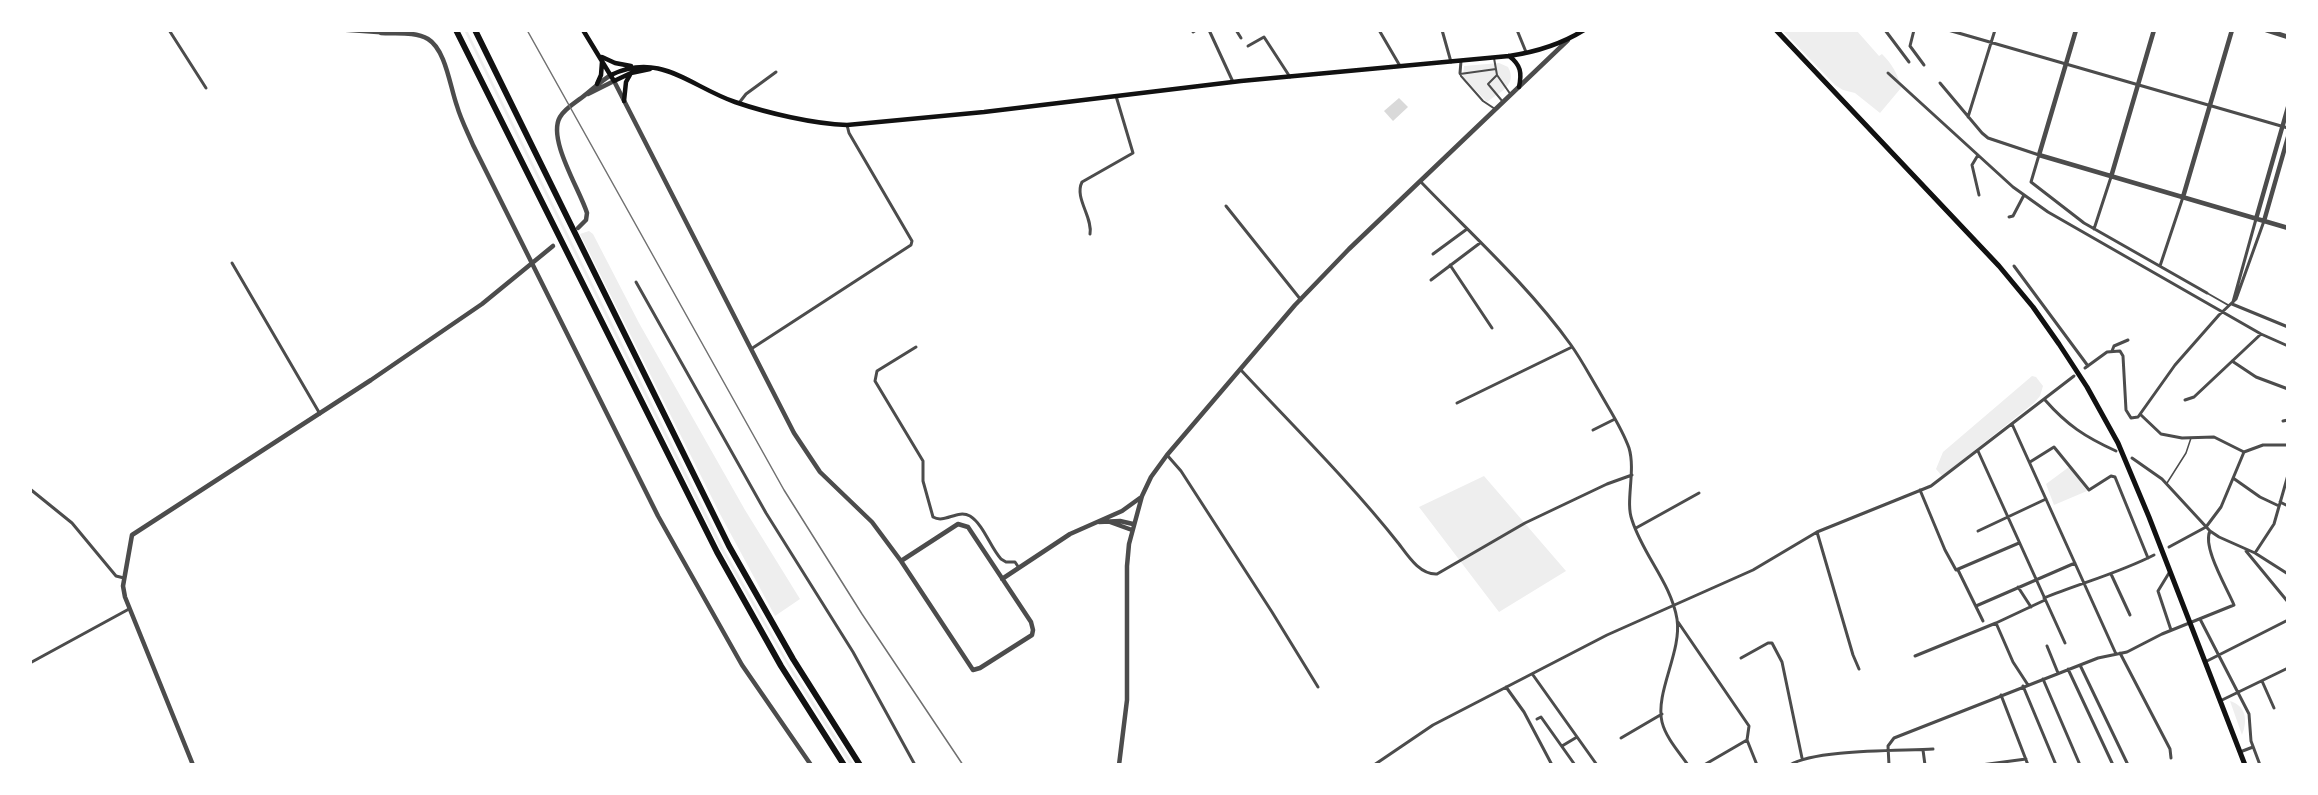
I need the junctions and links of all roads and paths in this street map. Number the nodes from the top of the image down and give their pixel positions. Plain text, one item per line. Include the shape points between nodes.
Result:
1 (169, 30) edge
2 (338, 30) edge
3 (456, 30) edge
4 (475, 30) edge
5 (583, 30) edge
6 (1209, 30) edge
7 (1243, 30) edge
8 (1379, 30) edge
9 (1442, 30) edge
10 (1517, 30) edge
11 (1584, 30) edge
12 (1776, 30) edge
13 (1885, 30) edge
14 (1914, 30) edge
15 (1948, 30) edge
16 (1995, 30) edge
17 (2076, 30) edge
18 (2154, 30) edge
19 (2232, 30) edge
20 (2268, 30) edge
21 (380, 32) edge
22 (1237, 32) edge
23 (2288, 37) edge
24 (1241, 38) dead end
25 (1568, 40) junction
26 (1991, 43) junction
27 (1248, 46) dead end
28 (1527, 54) junction
29 (600, 56) junction
30 (1509, 56) junction
31 (1494, 58) junction
32 (1461, 61) junction
33 (1451, 62) junction
34 (1909, 62) dead end
35 (1924, 64) dead end
36 (2066, 64) junction
37 (1400, 66) junction
38 (637, 67) junction
39 (656, 69) junction
40 (1496, 69) junction
41 (776, 72) dead end
42 (632, 73) junction
43 (1460, 73) junction
44 (1888, 73) dead end
45 (611, 75) junction
46 (1497, 75) junction
47 (1290, 76) junction
48 (614, 81) junction
49 (1233, 82) junction
50 (1940, 83) dead end
51 (597, 84) junction
52 (2138, 85) junction
53 (1519, 87) junction
54 (206, 88) dead end
55 (588, 94) junction
56 (1511, 95) junction
57 (1116, 96) junction
58 (624, 101) junction
59 (1503, 102) junction
60 (739, 103) junction
61 (2209, 106) junction
62 (2288, 107) edge
63 (1495, 109) junction
64 (1968, 117) junction
65 (847, 125) junction
66 (2285, 128) edge
67 (2288, 137) edge
68 (1978, 155) junction
69 (2039, 155) junction
70 (2111, 177) junction
71 (1420, 181) junction
72 (1979, 195) dead end
73 (2024, 195) junction
74 (2183, 198) junction
75 (1226, 206) dead end
76 (2009, 217) dead end
77 (2256, 219) junction
78 (2264, 221) junction
79 (578, 228) dead end
80 (2288, 228) edge
81 (1467, 229) junction
82 (2094, 229) junction
83 (1090, 234) dead end
84 (1480, 243) junction
85 (553, 246) dead end
86 (1433, 254) dead end
87 (232, 263) dead end
88 (532, 263) junction
89 (1450, 265) junction
90 (2014, 266) dead end
91 (2160, 266) junction
92 (1431, 280) dead end
93 (636, 282) dead end
94 (2207, 293) joint
95 (1301, 300) junction
96 (2231, 305) junction
97 (2223, 311) junction
98 (2288, 327) edge
99 (1492, 328) dead end
100 (2262, 334) junction
101 (2128, 340) dead end
102 (1572, 346) junction
103 (2288, 346) edge
104 (916, 347) dead end
105 (751, 349) junction
106 (2112, 351) junction
107 (2232, 361) junction
108 (1240, 369) junction
109 (2074, 376) dead end
110 (2288, 389) edge
111 (2045, 400) junction
112 (2185, 400) dead end
113 (1457, 403) dead end
114 (321, 415) junction
115 (2140, 415) junction
116 (1615, 419) junction
117 (2288, 420) edge
118 (2283, 421) dead end
119 (2012, 424) junction
120 (1593, 430) dead end
121 (2191, 438) junction
122 (2288, 445) edge
123 (1978, 451) junction
124 (2116, 451) dead end
125 (2244, 452) junction
126 (1167, 455) junction
127 (2132, 458) dead end
128 (2030, 462) junction
129 (1632, 475) junction
130 (2288, 475) edge
131 (2233, 478) junction
132 (2167, 484) junction
133 (30, 489) edge
134 (1920, 490) junction
135 (1699, 493) dead end
136 (1142, 496) junction
137 (2046, 499) junction
138 (2280, 504) junction
139 (2288, 506) edge
140 (2008, 517) junction
141 (1110, 522) junction
142 (1094, 523) junction
143 (1133, 524) junction
144 (2206, 527) junction
145 (1636, 528) junction
146 (1132, 530) junction
147 (1978, 531) dead end
148 (2210, 531) junction
149 (1817, 532) junction
150 (2019, 542) junction
151 (2169, 547) dead end
152 (2244, 549) junction
153 (2255, 553) junction
154 (2154, 555) dead end
155 (2148, 558) junction
156 (901, 561) junction
157 (2075, 563) junction
158 (1019, 568) junction
159 (1958, 570) junction
160 (2170, 571) junction
161 (2111, 574) junction
162 (2288, 574) edge
163 (124, 578) junction
164 (1002, 579) junction
165 (2036, 579) junction
166 (2083, 582) junction
167 (2018, 587) junction
168 (2045, 599) junction
169 (2288, 602) edge
170 (1673, 606) junction
171 (1976, 606) junction
172 (2031, 607) junction
173 (129, 609) junction
174 (2130, 615) dead end
175 (2200, 619) junction
176 (2288, 620) edge
177 (1677, 621) junction
178 (1983, 621) dead end
179 (2190, 622) junction
180 (1996, 623) junction
181 (2171, 630) junction
182 (2065, 643) dead end
183 (2047, 646) dead end
184 (2118, 654) junction
185 (2220, 655) junction
186 (1915, 656) dead end
187 (1741, 658) dead end
188 (2205, 662) junction
189 (30, 663) edge
190 (2080, 665) junction
191 (1859, 669) dead end
192 (2068, 669) junction
193 (2288, 669) edge
194 (2058, 673) junction
195 (1533, 675) junction
196 (2043, 679) junction
197 (2262, 681) junction
198 (2025, 686) junction
199 (1318, 687) dead end
200 (1506, 687) junction
201 (2238, 693) junction
202 (2001, 695) junction
203 (2220, 701) junction
204 (2274, 708) dead end
205 (1662, 714) junction
206 (1537, 719) dead end
207 (1577, 737) junction
208 (1621, 738) dead end
209 (1747, 740) junction
210 (1562, 746) junction
211 (2253, 747) junction
212 (1933, 749) dead end
213 (1888, 750) junction
214 (1923, 750) junction
215 (2240, 752) junction
216 (1804, 758) junction
217 (2171, 758) dead end
218 (2026, 759) junction
219 (193, 765) edge
220 (811, 765) edge
221 (844, 765) edge
222 (860, 765) edge
223 (915, 765) edge
224 (1119, 765) edge
225 (1374, 765) edge
226 (1552, 765) edge
227 (1575, 765) edge
228 (1597, 765) edge
229 (1688, 765) edge
230 (1704, 765) edge
231 (1757, 765) edge
232 (1790, 765) edge
233 (1807, 765) edge
234 (1889, 765) edge
235 (1925, 765) edge
236 (1981, 765) edge
237 (2028, 765) edge
238 (2056, 765) edge
239 (2080, 765) edge
240 (2113, 765) edge
241 (2128, 765) edge
242 (2245, 765) edge
243 (2259, 765) edge

1 - 54 street
2 - 21 street
3 - 221 highway via 712,542 781,666
4 - 222 highway via 729,546 793,659
5 - 29 main road
6 - 49 street
7 - 22 street
8 - 37 street
9 - 33 street
10 - 28 street
11 - 25 main road
12 - 160 highway via 2033,307 2087,387 2118,443
13 - 34 street
14 - 35 street via 1910,46
15 - 26 street
16 - 26 street
17 - 36 street
18 - 52 street
19 - 61 street
20 - 23 street
21 - 88 street via 421,36 435,45 469,136
22 - 24 street
25 - 28 main road
25 - 53 street
26 - 36 street
26 - 64 street
27 - 47 street via 1264,37
28 - 30 main road
29 - 38 main road
29 - 45 main road
29 - 51 main road via 602,69
30 - 31 main road
30 - 53 main road via 1520,69
31 - 32 main road
31 - 40 street
32 - 33 main road
32 - 43 street
33 - 37 main road
36 - 52 street
36 - 69 street
37 - 47 main road
38 - 39 main road
38 - 45 main road
39 - 42 main road
39 - 60 main road via 682,76 714,95
40 - 43 street
40 - 46 street
41 - 60 street
42 - 48 main road
42 - 58 main road
43 - 63 street via 1483,101
44 - 68 street
45 - 48 main road
45 - 51 street
46 - 56 street
46 - 59 street via 1488,84
47 - 49 main road
48 - 55 street
48 - 58 street
49 - 57 main road
50 - 64 street
51 - 55 street
52 - 61 street
52 - 70 street
53 - 56 street
55 - 79 street via 562,114 557,128 560,147 587,213
56 - 59 street
57 - 65 main road
57 - 83 street via 1133,153 1082,182
58 - 105 street
59 - 63 street
60 - 65 main road via 792,117
61 - 66 street
61 - 74 street
62 - 66 street
63 - 71 street
64 - 69 street via 1988,138
65 - 105 street via 911,245
66 - 77 street
67 - 78 street
68 - 72 street via 1972,165
68 - 73 street
69 - 70 street
69 - 82 street via 2031,182
70 - 74 street
70 - 82 street
71 - 81 street
71 - 95 street
73 - 76 street
73 - 97 street via 2067,224
74 - 77 street
74 - 91 street
75 - 95 street
77 - 78 street
77 - 96 street
78 - 80 street
78 - 96 street via 2240,293
81 - 84 street
81 - 86 street
82 - 91 street
84 - 89 street
84 - 102 street
85 - 88 street
87 - 114 street
88 - 114 street via 482,304
88 - 220 street via 697,587 742,665
89 - 92 street
89 - 99 street
90 - 106 street via 2086,367
91 - 94 street
93 - 223 street
94 - 96 street
95 - 108 street
96 - 97 street
96 - 98 street
97 - 100 street
97 - 115 street via 2175,365
100 - 103 street
100 - 107 street
101 - 106 street
102 - 113 street
102 - 116 street
104 - 158 street via 878,371 875,381 923,461 922,481 933,517 941,520 961,514 972,518 1001,559 1015,562
105 - 156 street via 808,456 872,522
106 - 115 street via 2120,351 2123,356 2128,415 2134,419
107 - 110 street via 2256,377
107 - 112 street via 2194,397
108 - 126 street
108 - 129 street via 1428,574 1437,574 1525,523
109 - 111 street
111 - 119 street
111 - 124 street via 2071,427
114 - 163 street via 133,533
115 - 121 street via 2161,434
116 - 120 street
116 - 129 street via 1628,446
117 - 118 street
119 - 123 street
119 - 128 street
121 - 125 street via 2214,437
121 - 132 lane
122 - 125 street via 2264,445
123 - 134 street
123 - 140 street
125 - 131 street
126 - 136 street
126 - 199 street via 1181,471
127 - 132 street
128 - 137 street
128 - 155 street via 2054,447 2089,490 2115,477
129 - 145 street via 1631,518
130 - 138 street
131 - 138 street via 2260,497
131 - 144 street via 2221,507
132 - 144 street
133 - 163 street via 72,523 116,576
134 - 149 street
134 - 159 street via 1945,550
135 - 145 street
136 - 142 street via 1128,508
136 - 143 street
137 - 140 street
137 - 157 street
138 - 139 street
138 - 153 street via 2274,524
140 - 147 street
140 - 150 street
141 - 142 street
141 - 143 street
141 - 146 street
142 - 158 street
143 - 146 street
144 - 148 street
144 - 151 street
145 - 170 street
146 - 224 street via 1127,566 1127,700
148 - 152 street
148 - 175 street via 2210,551 2234,605
149 - 170 street via 1753,570
149 - 191 street
150 - 159 street
150 - 165 street
152 - 153 street
152 - 169 street
153 - 162 street
154 - 155 street
155 - 161 street
156 - 164 street via 963,524
156 - 164 street via 973,670 1033,633 1031,622
157 - 165 street
157 - 166 street
158 - 164 street
159 - 171 street
160 - 179 highway
160 - 181 street via 2158,591
161 - 166 street
161 - 174 street
163 - 173 street
165 - 167 street
165 - 168 street
166 - 168 street
166 - 184 street
167 - 171 street
167 - 172 street
168 - 172 street
168 - 182 street
170 - 177 street
170 - 195 street via 1607,635
171 - 178 street
172 - 180 street
173 - 189 street
173 - 219 street
175 - 179 street
175 - 185 street
176 - 185 street
177 - 205 street
177 - 209 street via 1749,726
179 - 181 street
179 - 188 highway
180 - 186 street
180 - 198 street
181 - 184 street
183 - 194 street
184 - 190 street
184 - 217 street via 2170,749
185 - 188 street
185 - 201 street
187 - 216 street via 1768,643 1777,650
188 - 203 highway
190 - 192 street
190 - 241 street
192 - 194 street
192 - 240 street
193 - 197 street
194 - 196 street
195 - 200 street
195 - 207 street
196 - 198 street
196 - 239 street
197 - 201 street
197 - 204 street
198 - 202 street
198 - 238 street
200 - 225 street via 1433,725
200 - 226 street
201 - 203 street
201 - 211 street via 2249,714
202 - 213 street via 1894,738
202 - 218 street
203 - 215 highway
205 - 208 street
205 - 229 street via 1667,735
206 - 210 street via 1540,717
207 - 210 street
207 - 228 street
209 - 230 street
209 - 231 street
210 - 227 street
211 - 215 street
211 - 243 street
212 - 214 street
213 - 214 street
213 - 216 street
213 - 234 street
214 - 235 street
215 - 242 highway
216 - 232 street
216 - 233 street
218 - 236 street
218 - 237 street

